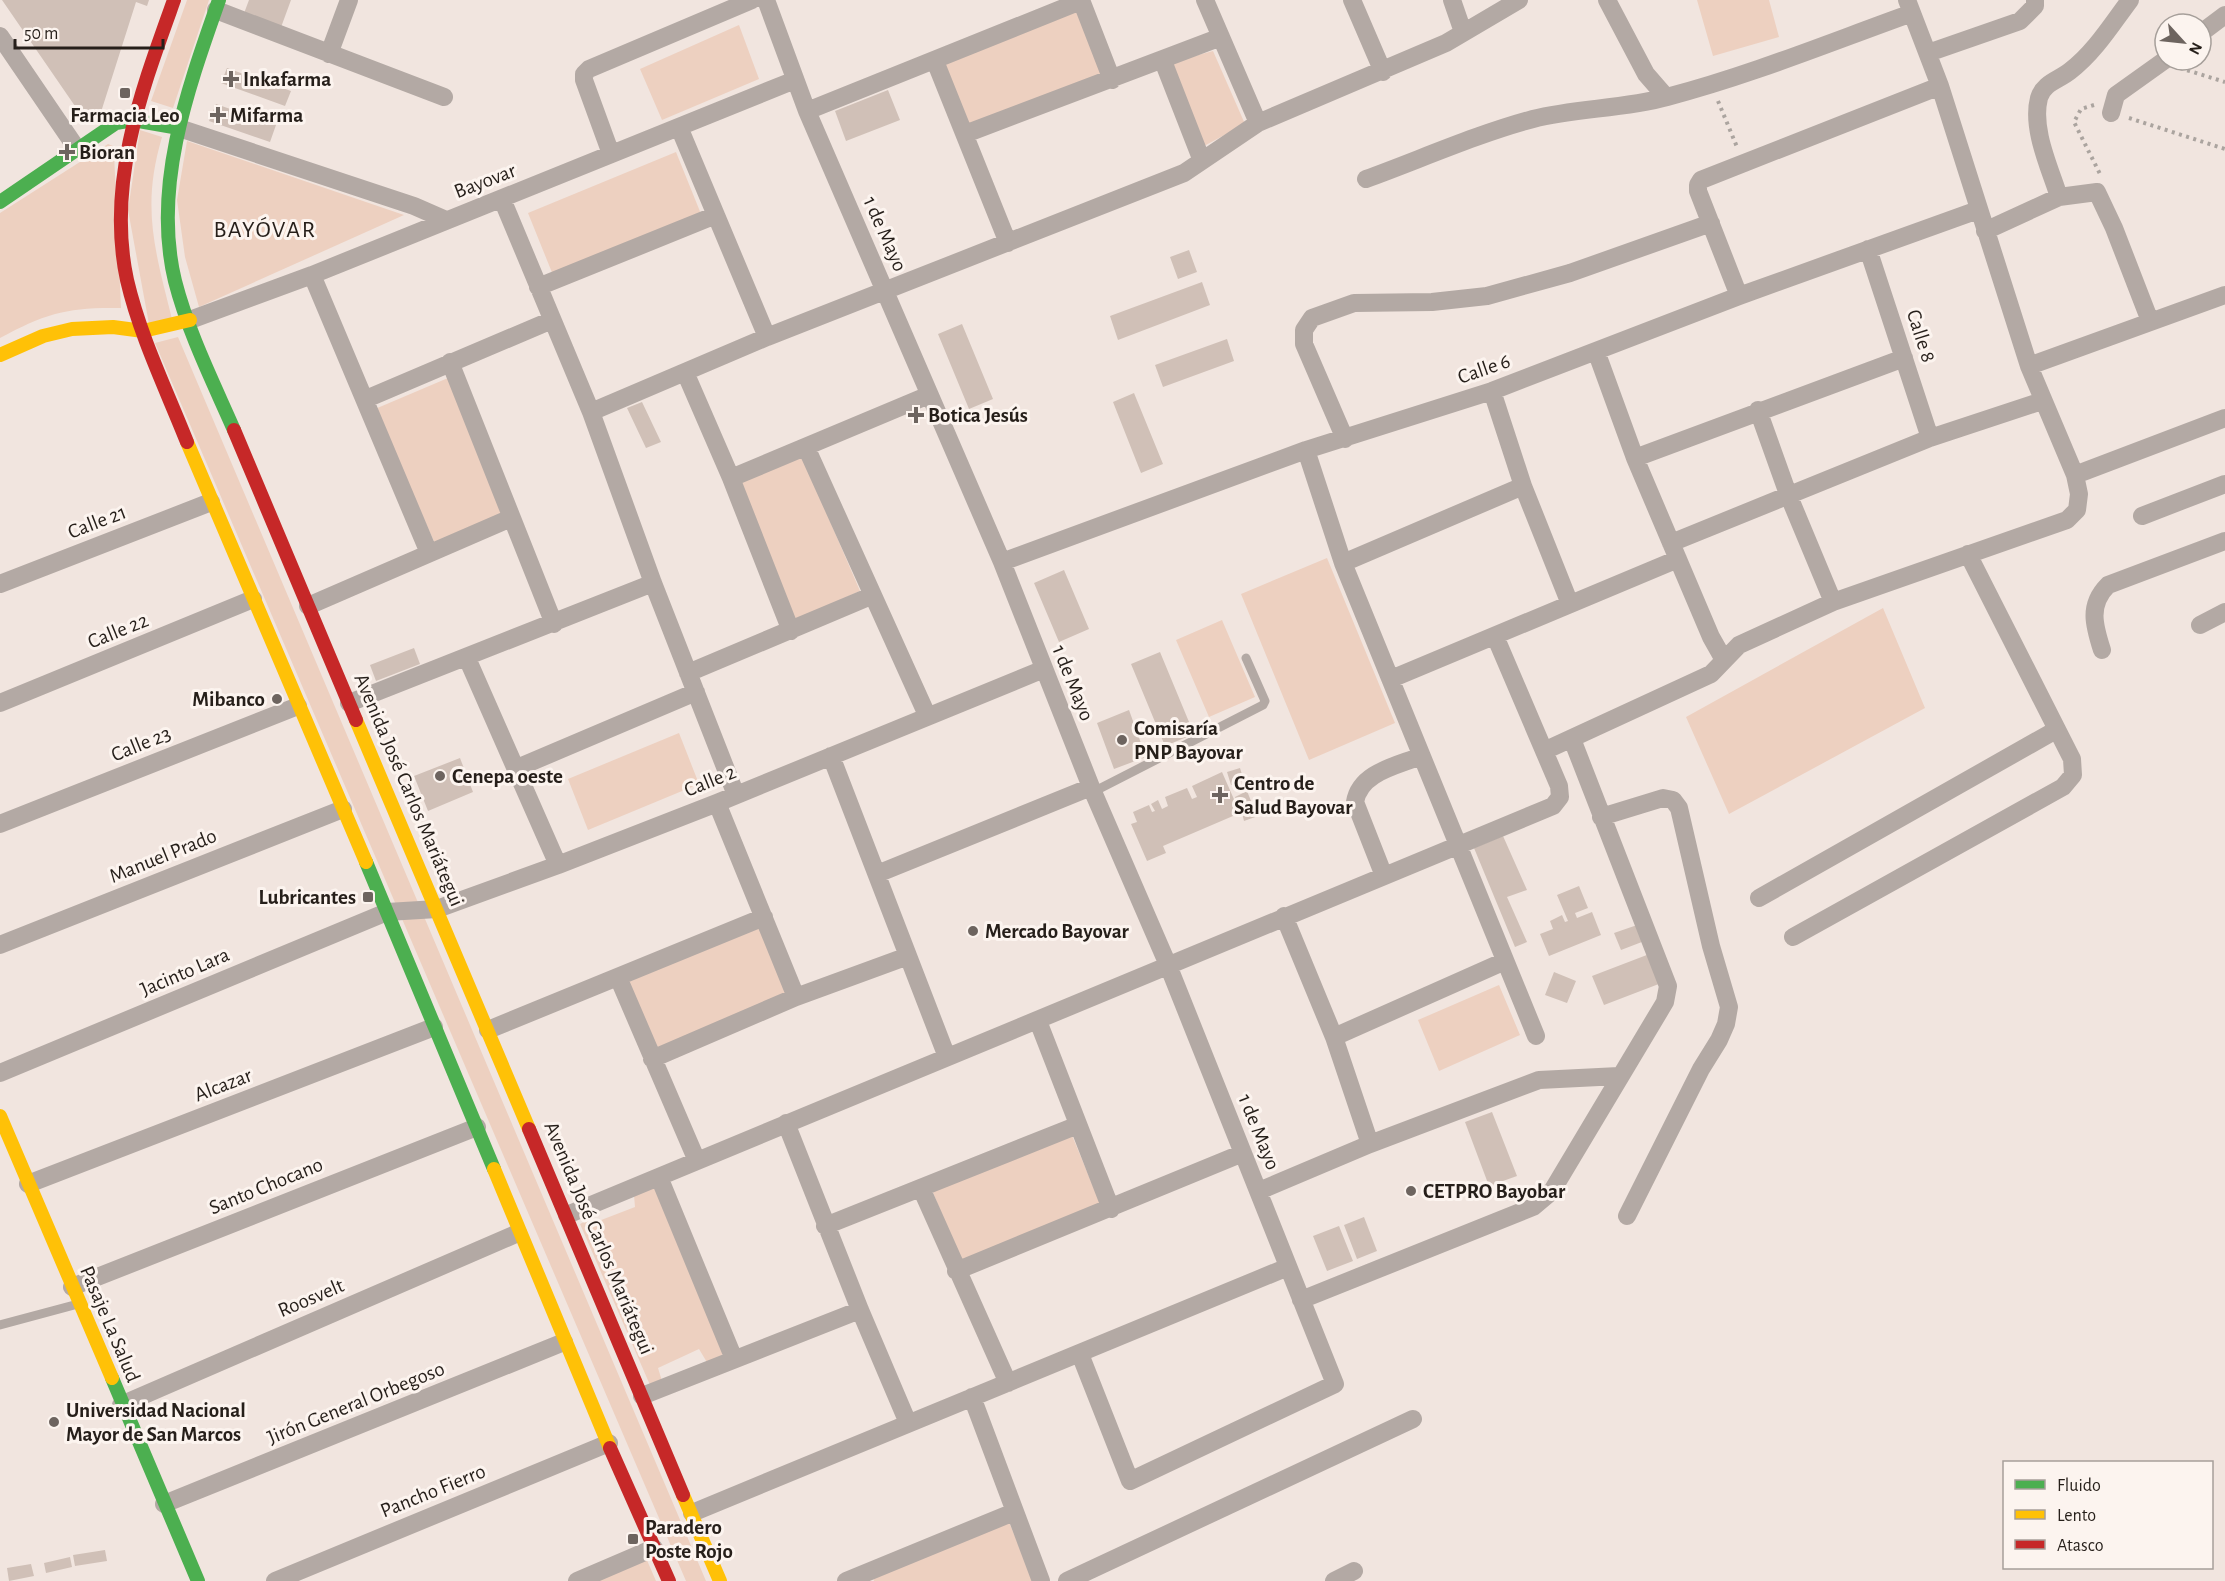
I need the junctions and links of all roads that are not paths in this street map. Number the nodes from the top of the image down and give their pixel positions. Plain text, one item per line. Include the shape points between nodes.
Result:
1 (174, 0) edge
2 (349, 0) edge
3 (752, 0) edge
4 (766, 0) edge
5 (1205, 0) edge
6 (1352, 0) edge
7 (1452, 0) edge
8 (1519, 0) edge
9 (1607, 0) edge
10 (2035, 0) edge
11 (2130, 0) edge
12 (1081, 1) edge
13 (218, 5) edge
14 (1910, 6) edge
15 (1463, 32) junction
16 (0, 36) edge
17 (1221, 37) junction
18 (1928, 53) junction
19 (329, 54) junction
20 (935, 61) junction
21 (1163, 61) junction
22 (2153, 69) edge
23 (1383, 72) junction
24 (795, 80) junction
25 (1112, 80) junction
26 (1940, 86) junction
27 (444, 97) dead end
28 (1666, 97) junction
29 (807, 111) junction
30 (2111, 113) road end
31 (133, 120) junction
32 (1258, 123) junction
33 (679, 127) junction
34 (179, 128) junction
35 (965, 134) junction
36 (77, 149) junction
37 (611, 154) junction
38 (1202, 161) junction
39 (1366, 179) dead end
40 (2059, 197) junction
41 (502, 199) junction
42 (0, 202) edge
43 (1978, 210) junction
44 (716, 215) junction
45 (446, 220) junction
46 (1711, 223) junction
47 (1985, 231) junction
48 (1008, 243) junction
49 (1868, 249) junction
50 (312, 275) junction
51 (538, 287) junction
52 (885, 291) junction
53 (2225, 295) edge
54 (1739, 296) junction
55 (190, 320) junction
56 (552, 320) junction
57 (2150, 321) junction
58 (143, 331) junction
59 (767, 337) junction
60 (1596, 351) junction
61 (0, 354) edge
62 (1904, 358) junction
63 (450, 363) junction
64 (2029, 366) junction
65 (685, 372) junction
66 (1492, 391) junction
67 (929, 395) junction
68 (366, 399) junction
69 (2042, 401) junction
70 (1758, 410) junction
71 (591, 412) junction
72 (2225, 418) edge
73 (1930, 438) junction
74 (1345, 439) junction
75 (806, 447) junction
76 (1306, 450) junction
77 (1635, 458) junction
78 (2075, 475) junction
79 (731, 478) junction
80 (2225, 484) edge
81 (1523, 486) junction
82 (1788, 494) junction
83 (211, 502) junction
84 (2142, 516) dead end
85 (511, 518) junction
86 (2225, 541) edge
87 (1674, 551) junction
88 (429, 553) junction
89 (1968, 554) junction
90 (1002, 562) junction
91 (1343, 563) junction
92 (653, 583) junction
93 (0, 584) edge
94 (871, 596) junction
95 (253, 599) junction
96 (1833, 602) junction
97 (1570, 604) junction
98 (308, 606) junction
99 (2225, 612) edge
100 (554, 624) junction
101 (2200, 625) dead end
102 (791, 631) junction
103 (1495, 636) junction
104 (2102, 650) dead end
105 (467, 658) junction
106 (1246, 658) dead end
107 (1724, 660) junction
108 (1044, 669) junction
109 (688, 673) junction
110 (1391, 679) junction
111 (696, 692) junction
112 (0, 703) edge
113 (350, 703) junction
114 (298, 706) junction
115 (927, 715) junction
116 (2056, 730) junction
117 (1572, 739) junction
118 (1544, 751) junction
119 (831, 756) junction
120 (1421, 756) junction
121 (517, 768) junction
122 (1092, 789) junction
123 (736, 795) junction
124 (717, 803) junction
125 (343, 809) junction
126 (1600, 817) junction
127 (0, 824) edge
128 (1456, 846) junction
129 (558, 865) junction
130 (877, 874) junction
131 (1384, 876) junction
132 (1759, 898) dead end
133 (437, 909) junction
134 (387, 912) junction
135 (1284, 916) junction
136 (764, 917) junction
137 (1793, 937) dead end
138 (0, 945) edge
139 (908, 956) junction
140 (1505, 962) junction
141 (1168, 964) junction
142 (618, 977) junction
143 (796, 997) junction
144 (1038, 1021) junction
145 (434, 1027) junction
146 (488, 1030) junction
147 (1536, 1036) dead end
148 (1334, 1037) junction
149 (947, 1057) junction
150 (652, 1059) junction
151 (0, 1073) edge
152 (1619, 1076) junction
153 (0, 1116) edge
154 (786, 1123) junction
155 (1078, 1125) junction
156 (477, 1127) junction
157 (1370, 1144) junction
158 (1243, 1153) junction
159 (697, 1161) junction
160 (658, 1177) junction
161 (28, 1184) junction
162 (921, 1188) junction
163 (1259, 1191) junction
164 (1111, 1209) junction
165 (567, 1215) junction
166 (1627, 1216) dead end
167 (825, 1226) junction
168 (518, 1233) junction
169 (1288, 1267) junction
170 (956, 1271) junction
171 (75, 1296) junction
172 (1301, 1300) junction
173 (860, 1310) junction
174 (0, 1325) edge
175 (564, 1342) junction
176 (1080, 1354) junction
177 (734, 1359) junction
178 (1008, 1383) junction
179 (642, 1396) junction
180 (972, 1397) junction
181 (121, 1405) junction
182 (1413, 1419) dead end
183 (908, 1423) junction
184 (609, 1443) junction
185 (164, 1504) junction
186 (1014, 1512) junction
187 (692, 1513) junction
188 (654, 1548) junction
189 (1354, 1571) dead end
190 (869, 1576) edge
191 (198, 1581) edge
192 (274, 1581) edge
193 (577, 1581) edge
194 (669, 1581) edge
195 (720, 1581) edge
196 (846, 1581) edge
197 (1041, 1581) edge
198 (1067, 1581) edge
199 (1334, 1581) edge

1 - 31 main road
2 - 19 street
3 - 37 street via 584,74
4 - 24 street, 1 de Mayo
5 - 17 street
6 - 23 street
7 - 15 street
8 - 15 street
9 - 28 street via 1646,74
10 - 18 street via 2035,6 2020,21
11 - 40 street via 2070,72 2051,81 2039,96 2041,137
12 - 20 street
12 - 25 street
13 - 19 street
13 - 34 main road, Avenida José Carlos Mariátegui
14 - 18 street
14 - 28 street via 1711,84
15 - 23 street
16 - 36 street
17 - 21 street
17 - 32 street
18 - 26 street
19 - 27 street
20 - 29 street
20 - 35 street
21 - 25 street
21 - 38 street
22 - 30 street via 2116,95
23 - 32 street
24 - 29 street, 1 de Mayo
24 - 33 street, Bayovar
25 - 35 street
26 - 43 street
26 - 46 street via 1701,180 1698,191
28 - 39 street via 1578,109 1532,120
29 - 52 street, 1 de Mayo
31 - 34 main road
31 - 36 main road via 116,123
31 - 58 main road via 121,184 120,221 123,258
32 - 38 street
33 - 37 street, Bayovar
33 - 44 street
34 - 45 street
34 - 55 main road, Avenida José Carlos Mariátegui via 168,189 168,229 175,279
35 - 48 street
36 - 42 main road
37 - 41 street, Bayovar
38 - 48 street via 1184,173
40 - 47 street
40 - 57 street via 2097,192
41 - 45 street, Bayovar
41 - 51 street
43 - 47 street
43 - 49 street, Calle 6
44 - 51 street
44 - 59 street
45 - 50 street, Bayovar
46 - 54 street
46 - 74 street via 1570,273 1487,296 1432,302 1354,303 1312,318 1304,330 1304,344
47 - 64 street
48 - 52 street
49 - 54 street, Calle 6
49 - 62 street, Calle 8
50 - 55 street, Bayovar
50 - 68 street
51 - 56 street
52 - 59 street
52 - 67 street, 1 de Mayo
53 - 57 street
54 - 60 street, Calle 6
55 - 58 main road
55 - 98 main road, Avenida José Carlos Mariátegui
56 - 63 street
56 - 71 street
57 - 64 street
58 - 61 main road via 113,327 72,329
58 - 83 main road
59 - 65 street
60 - 66 street, Calle 6
60 - 77 street
62 - 70 street
62 - 73 street, Calle 8
63 - 68 street
63 - 85 street
64 - 69 street
65 - 71 street
65 - 79 street
66 - 74 street, Calle 6
66 - 81 street
67 - 75 street
67 - 90 street, 1 de Mayo
68 - 88 street
69 - 73 street
69 - 78 street
70 - 77 street
70 - 82 street
71 - 92 street
72 - 78 street
73 - 82 street
74 - 76 street, Calle 6
75 - 79 street
75 - 94 street
76 - 90 street, Calle 6
76 - 91 street
77 - 87 street
78 - 89 street via 2077,510 2067,520
79 - 102 street
80 - 84 street
81 - 91 street
81 - 97 street
82 - 87 street
82 - 96 street
83 - 93 street, Calle 21
83 - 95 main road
85 - 88 street
85 - 100 street
86 - 104 street via 2108,585 2098,595 2094,607 2094,625
87 - 97 street
87 - 107 street
88 - 98 street
89 - 96 street
89 - 116 street
90 - 108 street, 1 de Mayo
91 - 110 street
92 - 100 street
92 - 109 street
94 - 102 street
94 - 115 street
95 - 112 street, Calle 22
95 - 114 main road
96 - 107 street via 1739,645
97 - 103 street
98 - 113 main road, Avenida José Carlos Mariátegui
99 - 101 street
100 - 105 street
102 - 109 street
103 - 110 street
103 - 118 street
105 - 113 street
105 - 121 street
106 - 122 lane via 1263,705
107 - 117 street via 1711,674
108 - 115 street, Calle 2
108 - 122 street, 1 de Mayo
109 - 111 street
110 - 120 street
111 - 121 street
111 - 123 street
113 - 133 main road, Avenida José Carlos Mariátegui
114 - 125 main road
114 - 127 street, Calle 23
115 - 119 street, Calle 2
116 - 132 street
116 - 137 street via 2072,759 2073,775 2063,787
117 - 118 street
117 - 126 street
118 - 128 street via 1560,786 1560,797 1553,806
119 - 123 street, Calle 2
119 - 130 street
120 - 128 street
120 - 131 street via 1375,775 1357,791 1355,802
121 - 129 street
122 - 130 street
122 - 141 street, 1 de Mayo
123 - 124 street, Calle 2
124 - 129 street, Calle 2
124 - 136 street
125 - 134 main road
125 - 138 street, Manuel Prado
126 - 152 street via 1668,986 1665,1002
126 - 166 street via 1663,798 1673,800 1679,808 1729,1007 1719,1040
128 - 131 street
128 - 140 street
129 - 133 street, Calle 2
130 - 139 street
131 - 135 street
133 - 134 street, Calle 2
133 - 146 main road, Avenida José Carlos Mariátegui
134 - 145 main road
134 - 151 street, Jacinto Lara
135 - 141 street
135 - 148 street
136 - 142 street
136 - 143 street
139 - 143 street
139 - 149 street
140 - 147 street
140 - 148 street
141 - 144 street
141 - 158 street, 1 de Mayo
142 - 146 street
142 - 150 street
143 - 150 street
144 - 149 street
144 - 155 street
145 - 156 main road
145 - 161 street, Alcazar
146 - 165 main road, Avenida José Carlos Mariátegui
148 - 157 street
149 - 154 street
150 - 159 street
152 - 157 street via 1539,1080
152 - 172 street via 1552,1191 1533,1207
153 - 161 main road, Pasaje La Salud
154 - 159 street
154 - 167 street
155 - 162 street
155 - 164 street
156 - 168 main road
156 - 171 street, Santo Chocano
157 - 163 street
158 - 163 street, 1 de Mayo
158 - 164 street
159 - 160 street
160 - 165 street
160 - 177 street
161 - 171 main road, Pasaje La Salud
162 - 167 street
162 - 170 street
163 - 169 street, 1 de Mayo
164 - 170 street
165 - 179 main road, Avenida José Carlos Mariátegui
167 - 173 street
168 - 175 main road
168 - 181 street, Roosvelt
169 - 172 street, 1 de Mayo
169 - 176 street
170 - 178 street
171 - 174 lane
171 - 181 main road, Pasaje La Salud
172 - 176 street, 1 de Mayo via 1335,1384 1130,1481
173 - 177 street
173 - 183 street
175 - 184 main road
175 - 185 street, Jirón General Orbegoso
176 - 178 street
177 - 179 street
178 - 180 street
179 - 187 main road, Avenida José Carlos Mariátegui
180 - 183 street
180 - 186 street
181 - 185 main road, Pasaje La Salud
182 - 198 street
183 - 187 street
184 - 188 main road
184 - 192 street, Pancho Fierro
185 - 191 main road, Pasaje La Salud
186 - 190 street
186 - 197 street
187 - 195 main road, Avenida José Carlos Mariátegui
188 - 193 street
188 - 194 main road
189 - 199 street
190 - 196 street

